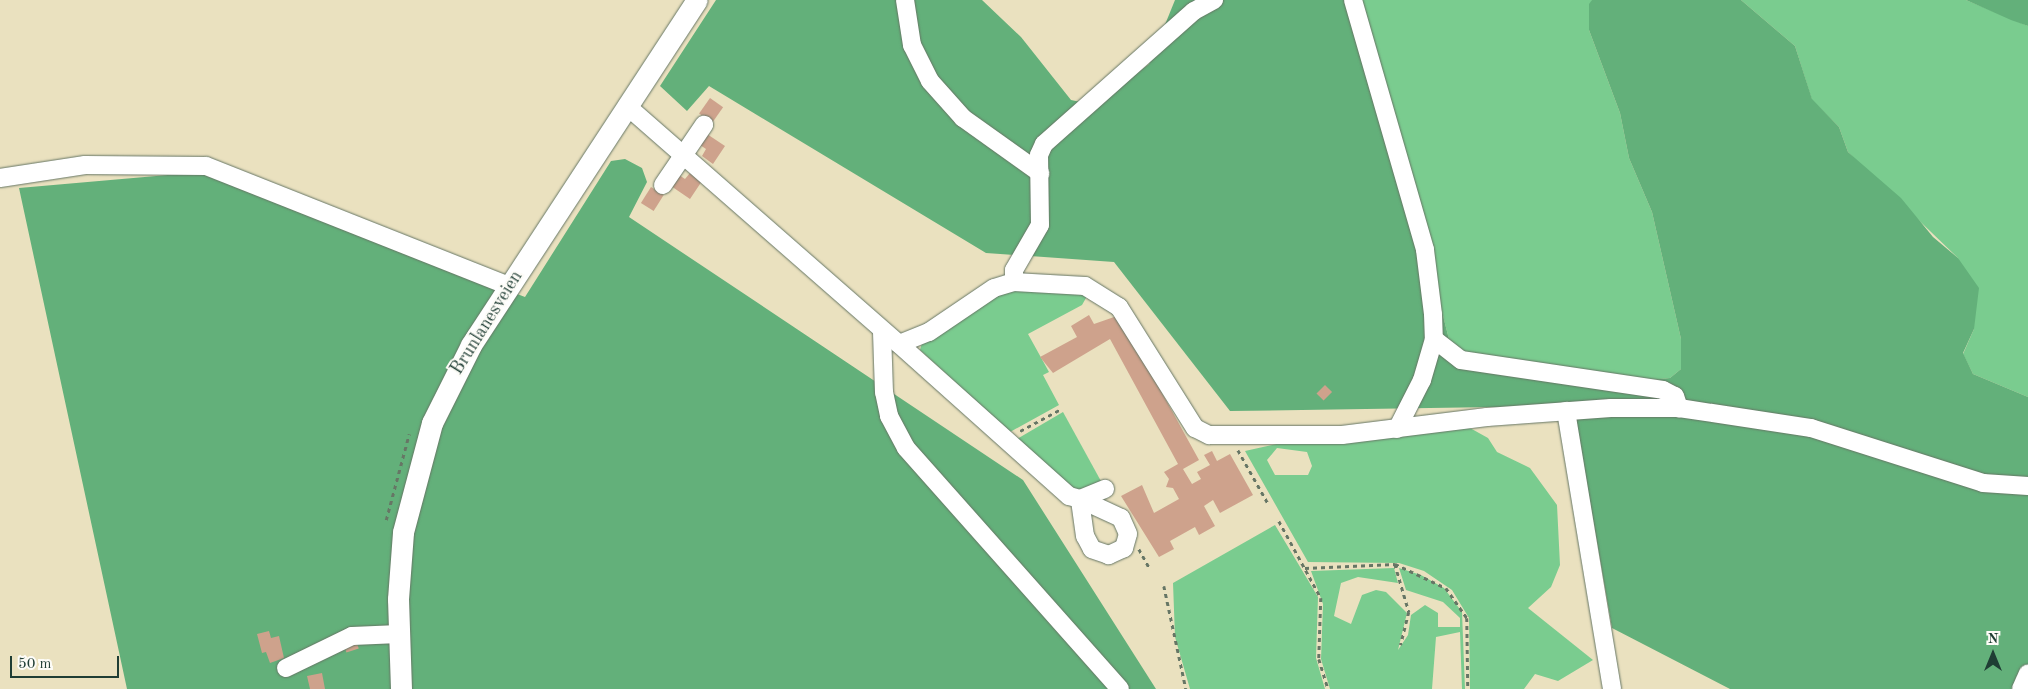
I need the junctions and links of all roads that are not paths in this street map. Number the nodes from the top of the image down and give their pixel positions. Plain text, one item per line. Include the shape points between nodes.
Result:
1 (697, 0) edge
2 (905, 0) edge
3 (1214, 0) edge
4 (1353, 0) edge
5 (627, 106) junction
6 (704, 125) dead end
7 (684, 154) junction
8 (1040, 173) junction
9 (0, 178) edge
10 (663, 185) dead end
11 (1014, 282) junction
12 (509, 286) junction
13 (882, 332) junction
14 (1434, 339) junction
15 (899, 344) junction
16 (1679, 408) junction
17 (1566, 411) junction
18 (1397, 430) junction
19 (2028, 486) edge
20 (1105, 489) dead end
21 (398, 634) junction
22 (286, 668) dead end
23 (2028, 673) edge
24 (401, 689) edge
25 (1120, 689) edge
26 (1612, 689) edge
27 (2021, 689) edge

1 - 5 main road, Brunlanesveien
2 - 8 lane via 912,45 930,81 963,118
3 - 8 lane via 1194,11 1174,34 1062,124 1044,144
4 - 14 lane via 1425,250
5 - 7 lane
5 - 12 main road, Brunlanesveien
6 - 7 lane
7 - 10 lane
7 - 13 lane
8 - 11 lane via 1040,225 1014,270
9 - 12 lane via 85,165 206,166
11 - 15 lane via 994,288 929,332
11 - 18 lane via 1084,286 1105,295 1119,307 1195,428 1230,436 1342,435
12 - 21 main road, Brunlanesveien via 449,385 422,448 403,532
13 - 15 lane
13 - 25 lane via 884,392 889,416 906,448
14 - 16 lane via 1462,360 1663,390 1675,396
14 - 18 lane via 1422,380
15 - 20 lane via 1069,496 1080,499
16 - 17 lane
16 - 19 lane via 1811,428 1983,483
17 - 18 lane
17 - 26 lane
21 - 22 lane via 352,636
21 - 24 main road, Brunlanesveien
23 - 27 lane

